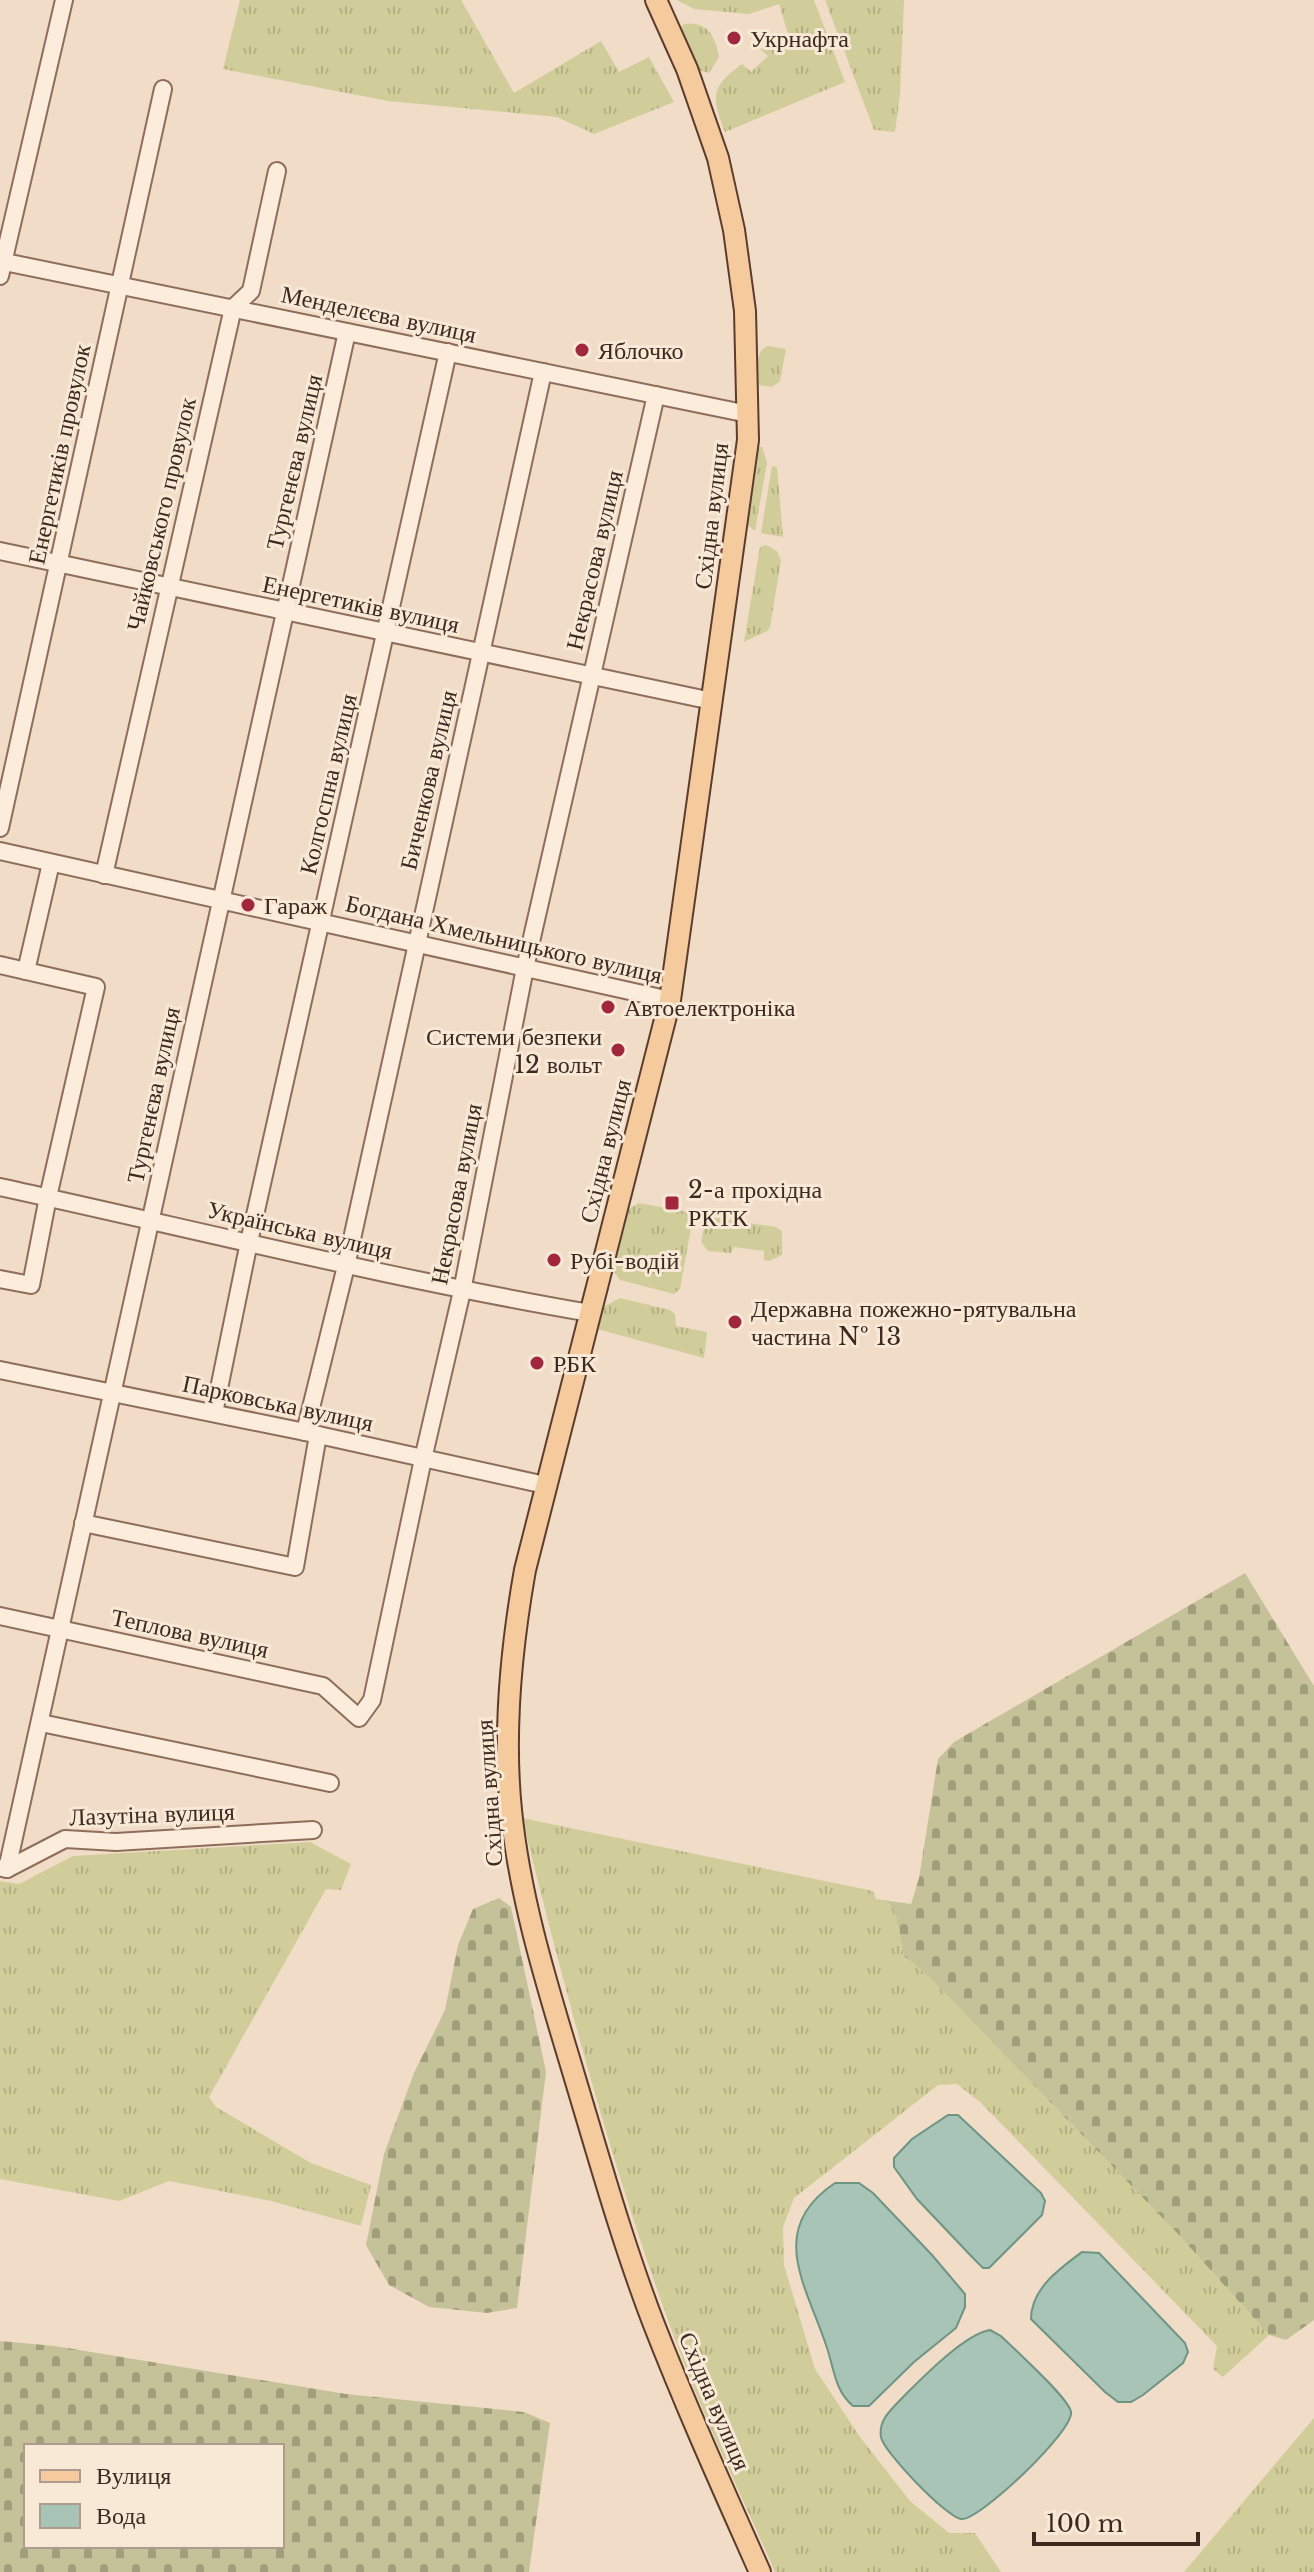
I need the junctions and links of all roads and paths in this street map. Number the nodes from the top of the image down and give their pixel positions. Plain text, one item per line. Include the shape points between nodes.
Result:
1 (64, 0) edge
2 (656, 0) edge
3 (163, 89) dead end
4 (277, 171) dead end
5 (1, 266) edge
6 (121, 285) junction
7 (233, 308) junction
8 (347, 332) junction
9 (448, 352) junction
10 (543, 372) junction
11 (656, 395) junction
12 (748, 414) junction
13 (0, 551) edge
14 (60, 564) junction
15 (168, 587) junction
16 (285, 613) junction
17 (386, 634) junction
18 (481, 653) junction
19 (592, 676) junction
20 (712, 701) junction
21 (0, 828) edge
22 (0, 851) edge
23 (51, 863) junction
24 (104, 875) junction
25 (221, 901) junction
26 (321, 923) junction
27 (416, 944) junction
28 (0, 965) edge
29 (525, 968) junction
30 (26, 971) junction
31 (670, 1000) junction
32 (0, 1187) edge
33 (48, 1197) junction
34 (150, 1221) junction
35 (249, 1242) junction
36 (346, 1266) junction
37 (0, 1279) edge
38 (462, 1291) junction
39 (590, 1313) junction
40 (0, 1370) edge
41 (112, 1392) junction
42 (214, 1413) junction
43 (312, 1434) junction
44 (423, 1459) junction
45 (545, 1485) junction
46 (83, 1523) junction
47 (0, 1616) edge
48 (59, 1629) junction
49 (359, 1718) joint
50 (41, 1723) junction
51 (330, 1783) dead end
52 (313, 1830) dead end
53 (4, 1868) edge
54 (760, 2572) edge

1 - 5 street
2 - 12 main road, Східна вулиця via 718,158 745,311
3 - 6 street, Енергетиків провулок
4 - 7 street, Чайковського провулок via 251,291
5 - 6 street, Менделєєва вулиця
6 - 7 street, Менделєєва вулиця
6 - 14 street, Енергетиків провулок
7 - 8 street, Менделєєва вулиця
7 - 15 street, Чайковського провулок
8 - 9 street, Менделєєва вулиця
8 - 16 street, Тургенєва вулиця
9 - 10 street, Менделєєва вулиця
9 - 17 street, Колгоспна вулиця
10 - 11 street, Менделєєва вулиця
10 - 18 street, Биченкова вулиця
11 - 12 street, Менделєєва вулиця
11 - 19 street, Некрасова вулиця
12 - 20 main road, Східна вулиця
13 - 14 street, Енергетиків вулиця
14 - 15 street, Енергетиків вулиця
14 - 21 street, Енергетиків провулок
15 - 16 street, Енергетиків вулиця
15 - 24 street, Чайковського провулок
16 - 17 street, Енергетиків вулиця
16 - 25 street, Тургенєва вулиця
17 - 18 street, Енергетиків вулиця
17 - 26 street, Колгоспна вулиця
18 - 19 street, Енергетиків вулиця
18 - 27 street, Биченкова вулиця
19 - 20 street, Енергетиків вулиця
19 - 29 street, Некрасова вулиця
20 - 31 main road, Східна вулиця
22 - 23 street, Богдана Хмельницького вулиця
23 - 24 street, Богдана Хмельницького вулиця
23 - 30 street
24 - 25 street, Богдана Хмельницького вулиця
25 - 26 street, Богдана Хмельницького вулиця
25 - 34 street, Тургенєва вулиця
26 - 27 street, Богдана Хмельницького вулиця
26 - 35 street, Колгоспна вулиця
27 - 29 street, Богдана Хмельницького вулиця
27 - 36 street, Биченкова вулиця
28 - 30 street
29 - 31 street, Богдана Хмельницького вулиця
29 - 38 street, Некрасова вулиця
30 - 33 street via 96,987
31 - 39 main road, Східна вулиця
32 - 33 street, Українська вулиця
33 - 34 street, Українська вулиця
33 - 37 street via 31,1285
34 - 35 street, Українська вулиця
34 - 41 street, Тургенєва вулиця
35 - 36 street, Українська вулиця
35 - 42 street, Колгоспна вулиця
36 - 38 street, Українська вулиця
36 - 43 street, Биченкова вулиця
38 - 39 street, Українська вулиця
38 - 44 street, Некрасова вулиця
39 - 45 main road, Східна вулиця
40 - 41 street, Парковська вулиця
41 - 42 street, Парковська вулиця
41 - 46 street, Тургенєва вулиця
42 - 43 street, Парковська вулиця
43 - 44 street, Парковська вулиця
43 - 46 street, Биченкова вулиця via 295,1567
44 - 45 street, Парковська вулиця
44 - 49 street, Некрасова вулиця via 372,1700
45 - 54 main road, Східна вулиця via 516,1623 509,1707 518,1865 618,2222 658,2335
46 - 48 street, Тургенєва вулиця
47 - 48 street, Теплова вулиця
48 - 49 street, Теплова вулиця via 323,1686
48 - 50 street, Тургенєва вулиця
50 - 51 street
50 - 53 street, Тургенєва вулиця
52 - 53 street, Лазутіна вулиця via 116,1842 65,1839

